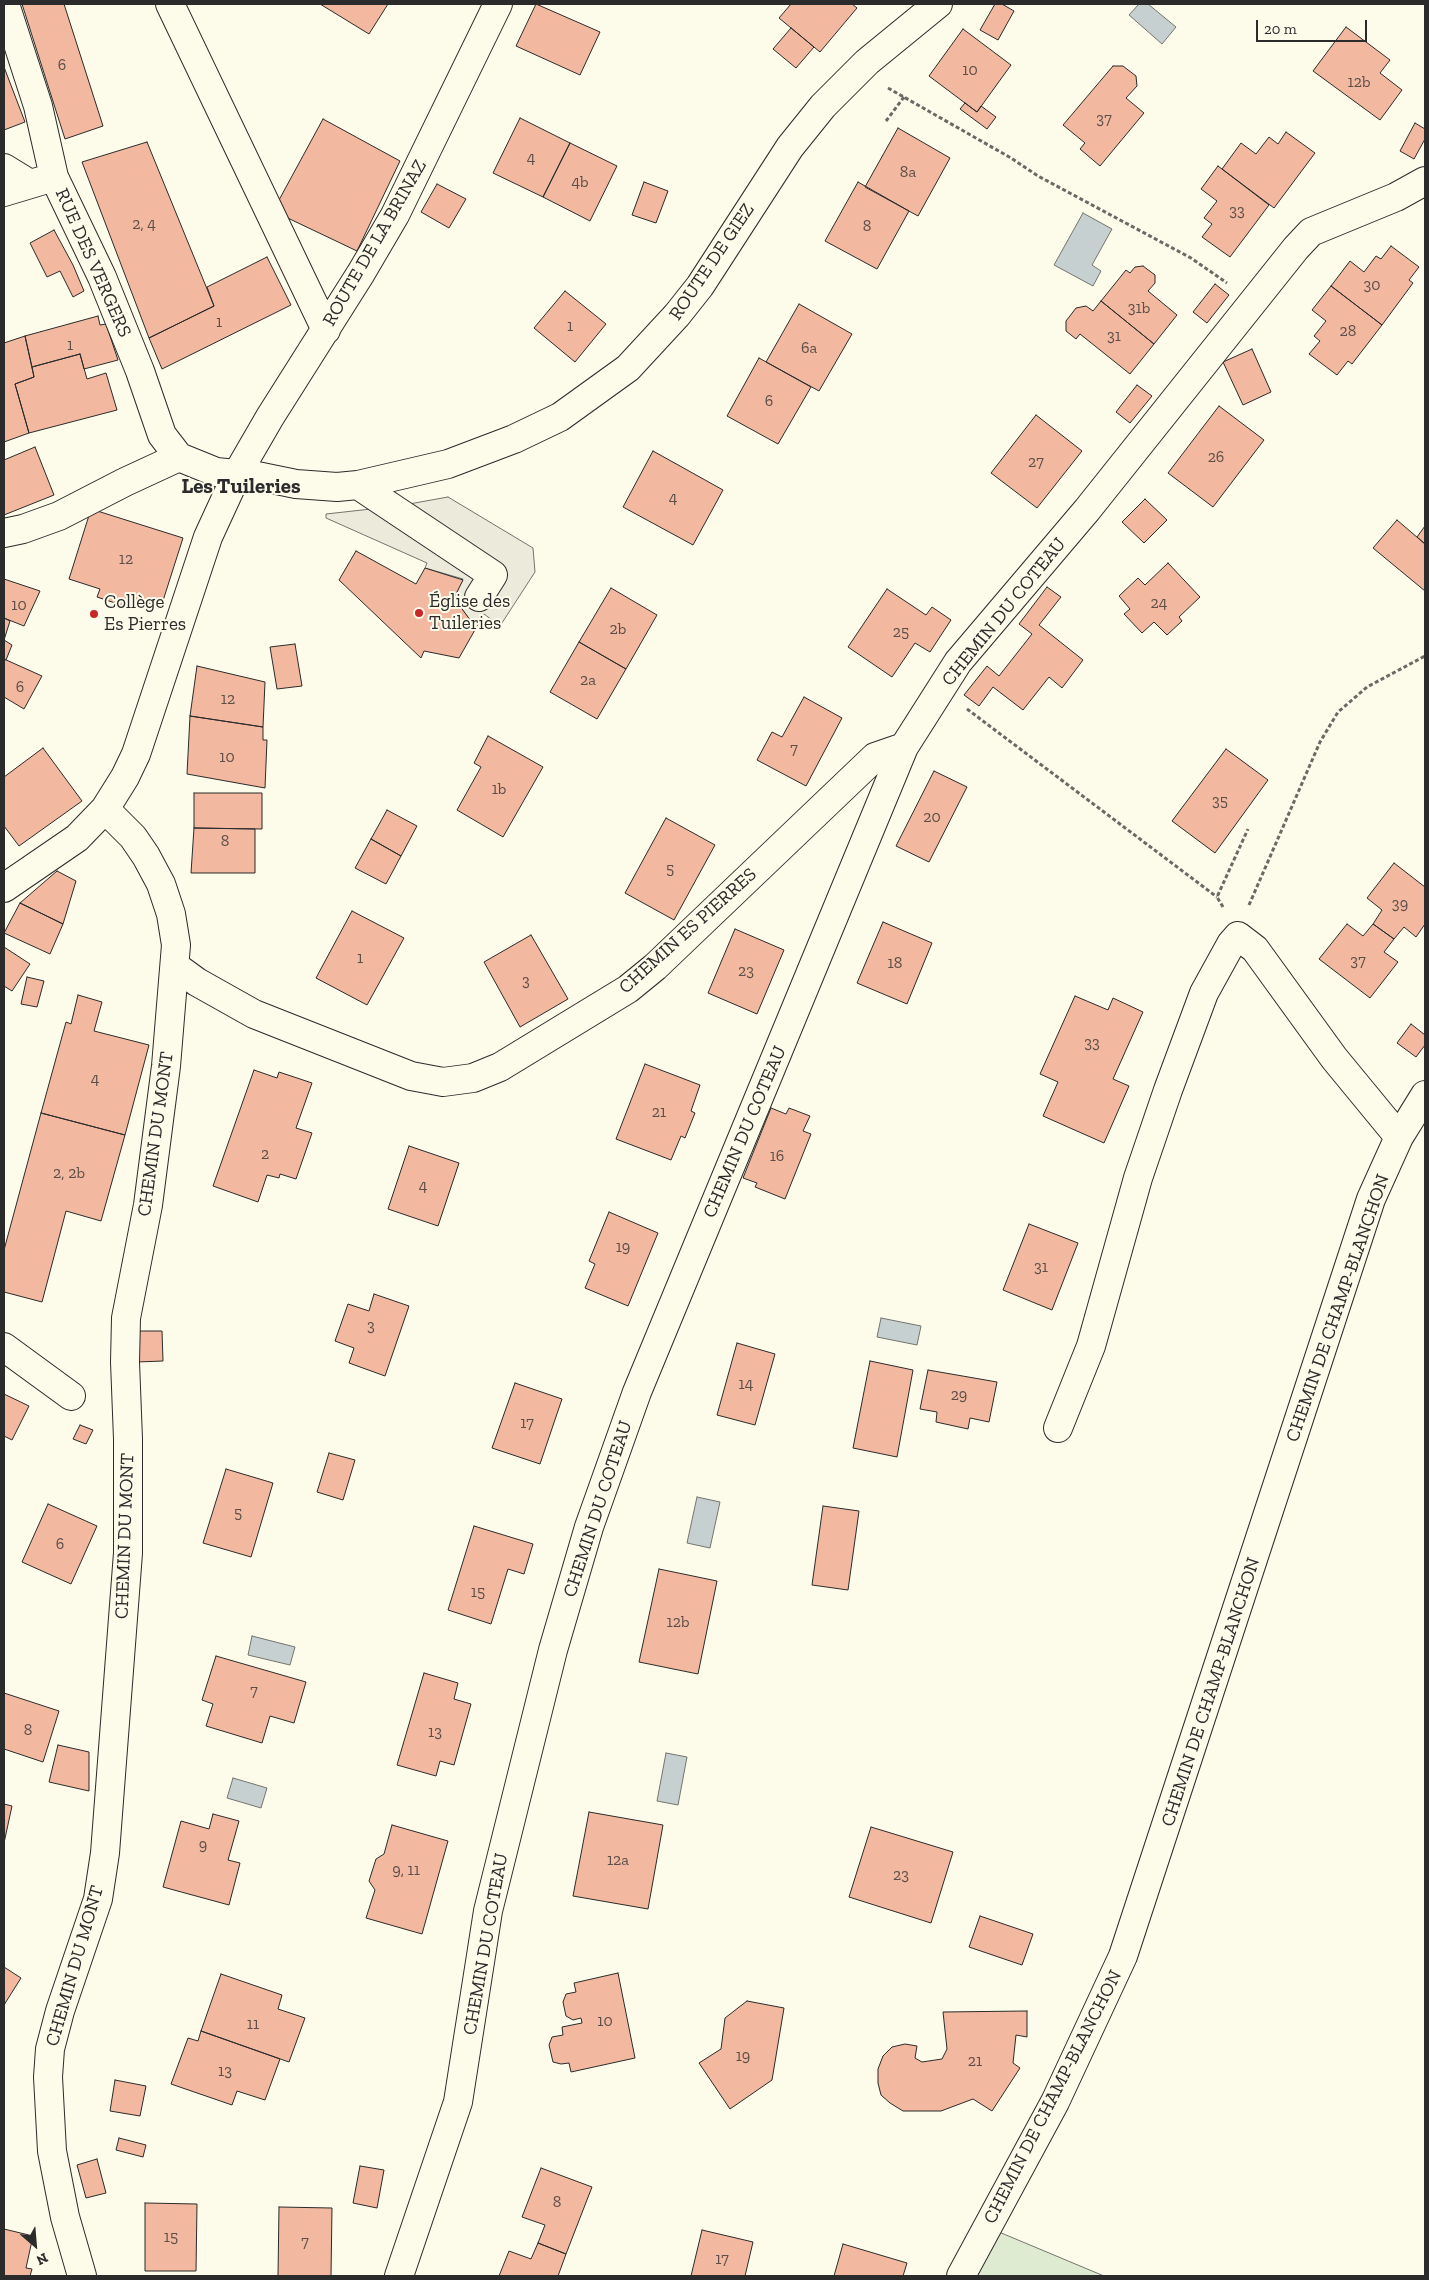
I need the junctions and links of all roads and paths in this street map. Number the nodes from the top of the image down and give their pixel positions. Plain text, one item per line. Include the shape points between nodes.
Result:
1 (5, 4) edge
2 (170, 4) edge
3 (498, 4) edge
4 (938, 4) edge
5 (885, 86) dead end
6 (904, 97) junction
7 (886, 121) dead end
8 (4, 168) edge
9 (42, 180) junction
10 (1425, 181) edge
11 (4, 192) edge
12 (1249, 304) junction
13 (326, 330) junction
14 (179, 457) junction
15 (237, 474) junction
16 (358, 485) junction
17 (4, 533) edge
18 (479, 597) dead end
19 (1425, 656) edge
20 (966, 708) dead end
21 (904, 747) junction
22 (104, 809) junction
23 (1248, 829) dead end
24 (4, 888) edge
25 (1217, 897) junction
26 (1238, 936) junction
27 (175, 966) junction
28 (1425, 1095) edge
29 (1399, 1137) junction
30 (4, 1347) edge
31 (72, 1396) dead end
32 (1058, 1428) dead end
33 (82, 2276) edge
34 (399, 2276) edge
35 (961, 2276) edge

1 - 9 street, RUE DES VERGERS via 38,106
2 - 13 street
3 - 13 street, ROUTE DE LA BRINAZ via 395,215
4 - 16 street, ROUTE DE GIEZ via 867,62 823,106 785,154 700,286 628,368 560,417 514,439 448,464
5 - 6 path
6 - 7 path
6 - 12 path via 1038,176 1191,258 1226,282
8 - 9 street
9 - 11 street
9 - 14 street, RUE DES VERGERS via 102,277 162,435
10 - 12 street, CHEMIN DU COTEAU via 1396,197 1311,232
12 - 21 street, CHEMIN DU COTEAU via 1087,510 958,662
13 - 15 street, ROUTE DE LA BRINAZ
14 - 15 street via 216,472
14 - 17 street via 59,516
15 - 16 street, ROUTE DE GIEZ via 296,484
15 - 22 street, ROUTE DE LA BRINAZ via 208,537 136,754 126,777
16 - 18 street via 494,575
19 - 26 path via 1367,687 1338,712 1320,742
20 - 25 path
21 - 27 street, CHEMIN ES PIERRES via 875,757 628,989 500,1067 473,1078 443,1082 411,1076 254,1014
21 - 34 street, CHEMIN DU COTEAU via 637,1392 589,1527 552,1650 488,1911 458,2102
22 - 24 street, ROUTE DE LA BRINAZ via 77,838
22 - 27 street, CHEMIN DU MONT via 133,837 161,884 171,914 176,945
23 - 25 path
25 - 26 path
26 - 29 street via 1255,949 1334,1058
26 - 32 street via 1204,993 1175,1072 1138,1178 1092,1346
27 - 33 street, CHEMIN DU MONT via 148,1205 126,1318 128,1552 105,1854 98,1899 50,2048 48,2077 52,2151 65,2217
28 - 29 street, CHEMIN DE CHAMP-BLANCHON
29 - 35 street, CHEMIN DE CHAMP-BLANCHON via 1371,1199 1124,1956 1055,2102
30 - 31 street

